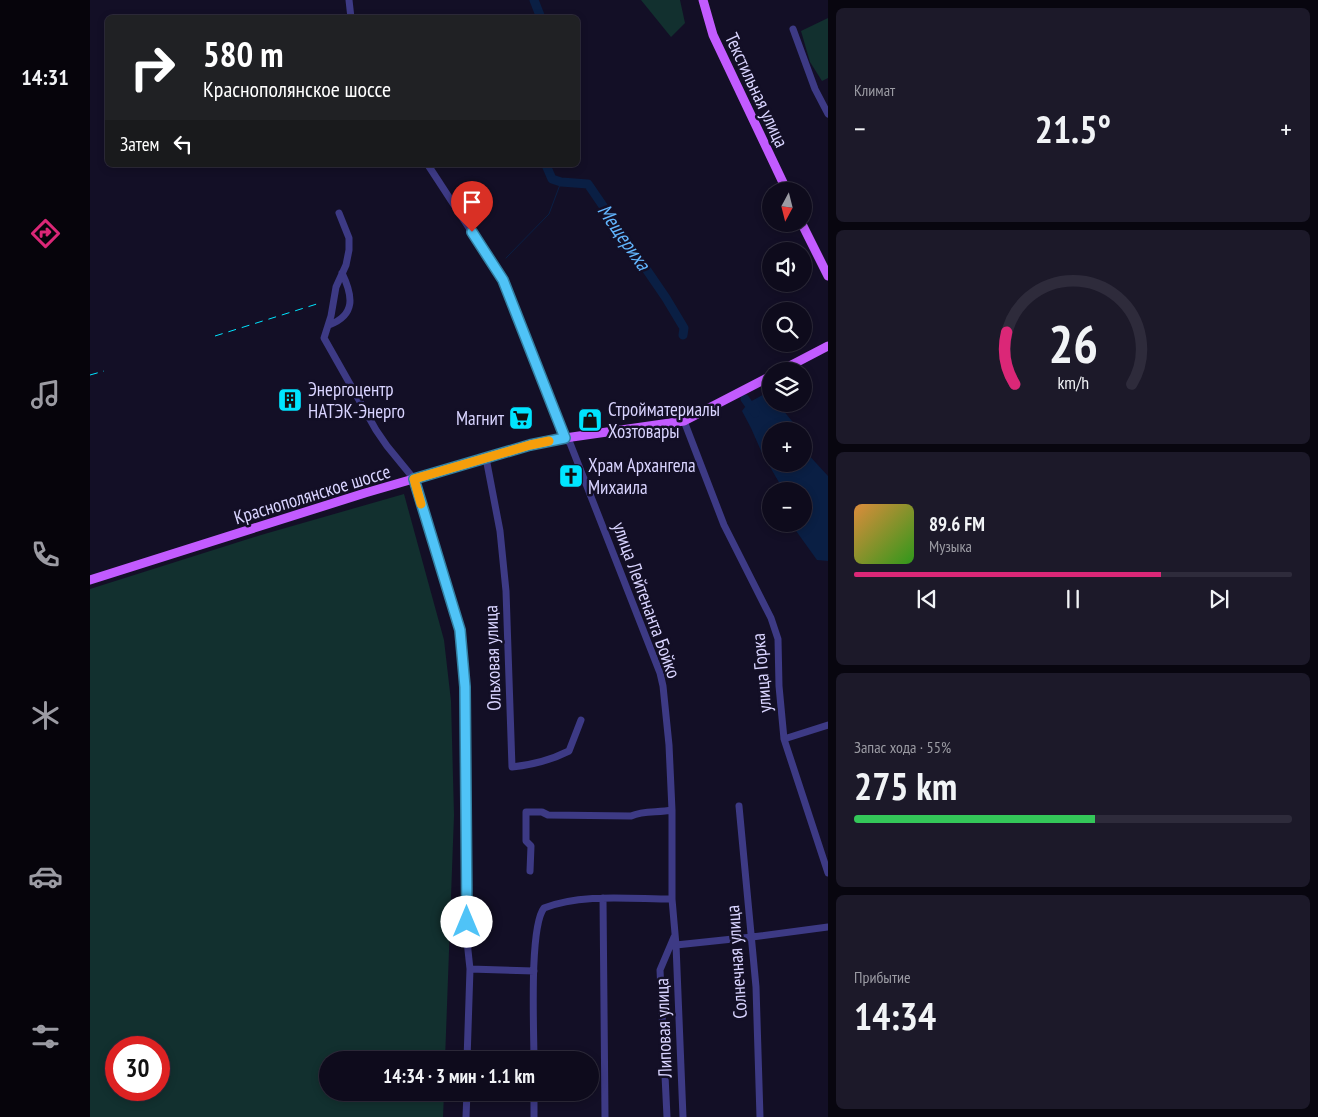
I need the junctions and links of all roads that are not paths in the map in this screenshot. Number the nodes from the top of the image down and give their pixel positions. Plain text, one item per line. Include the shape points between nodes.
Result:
1 (349, 0) edge
2 (703, 0) edge
3 (351, 15) edge
4 (793, 29) dead end
5 (828, 114) edge
6 (429, 167) edge
7 (783, 182) edge
8 (339, 213) dead end
9 (806, 232) edge
10 (342, 273) junction
11 (828, 276) edge
12 (329, 325) junction
13 (828, 346) edge
14 (797, 362) edge
15 (762, 381) edge
16 (684, 421) junction
17 (565, 438) junction
18 (486, 458) junction
19 (414, 479) junction
20 (90, 580) edge
21 (581, 720) dead end
22 (828, 725) edge
23 (784, 739) junction
24 (739, 806) dead end
25 (672, 810) junction
26 (530, 871) dead end
27 (828, 873) edge
28 (603, 898) junction
29 (672, 899) junction
30 (828, 927) edge
31 (752, 937) junction
32 (675, 941) junction
33 (470, 970) junction
34 (534, 971) junction
35 (468, 1051) edge
36 (534, 1051) edge
37 (467, 1101) edge
38 (534, 1101) edge
39 (466, 1117) edge
40 (534, 1117) edge
41 (605, 1117) edge
42 (667, 1117) edge
43 (683, 1117) edge
44 (760, 1117) edge

1 - 3 street
2 - 7 main road, Текстильная улица via 713,36
4 - 5 street via 815,89
6 - 17 street, улица Лейтенанта Бойко via 503,280
8 - 10 street via 349,242
9 - 11 main road
10 - 12 street
10 - 12 street via 348,289 348,312
12 - 19 street via 324,335 326,342 376,430
13 - 14 main road
15 - 16 main road, Краснополянское шоссе
16 - 17 main road, Краснополянское шоссе
16 - 23 street, улица Горка via 724,525 771,618 778,639
17 - 18 main road, Краснополянское шоссе
17 - 25 street, улица Лейтенанта Бойко via 570,443 660,673 669,745
18 - 19 main road, Краснополянское шоссе
18 - 21 street, Ольховая улица via 500,531 506,591 512,767 549,760 570,751
19 - 20 main road, Краснополянское шоссе
19 - 33 street via 460,630 465,687 467,942
22 - 23 street
23 - 27 street, улица Горка
24 - 31 street, Солнечная улица
25 - 26 street via 640,812 632,816 548,816 542,812 526,812 526,841 531,846
25 - 29 street, улица Лейтенанта Бойко
28 - 29 street
28 - 34 street via 544,908 538,919
28 - 41 street
29 - 32 street, улица Лейтенанта Бойко
30 - 31 street
31 - 32 street
31 - 44 street, Солнечная улица
32 - 42 street via 660,970
32 - 43 street, Липовая улица
33 - 34 street
33 - 35 street
34 - 36 street
37 - 39 street
38 - 40 street

